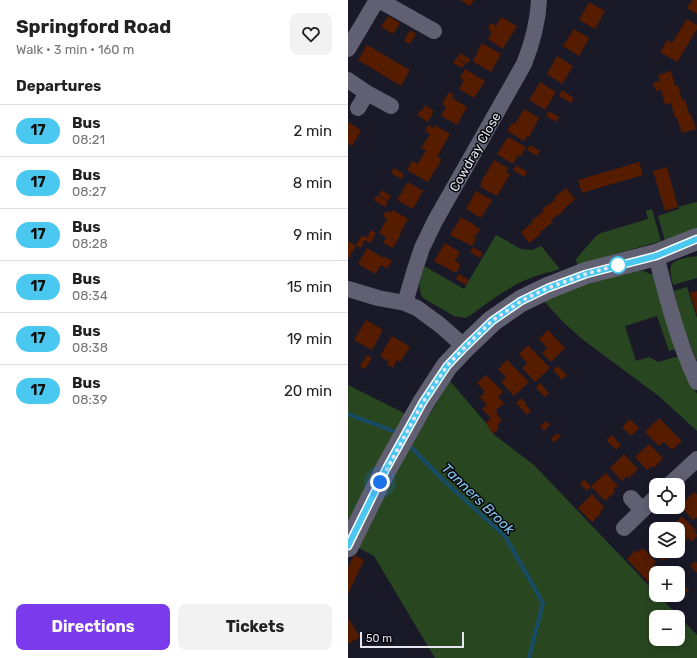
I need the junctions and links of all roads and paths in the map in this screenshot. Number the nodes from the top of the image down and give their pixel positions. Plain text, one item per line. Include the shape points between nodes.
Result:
1 (378, 0) edge
2 (539, 0) edge
3 (434, 31) dead end
4 (348, 49) edge
5 (348, 80) edge
6 (367, 93) junction
7 (391, 106) dead end
8 (358, 108) dead end
9 (697, 238) edge
10 (656, 256) junction
11 (348, 289) edge
12 (405, 303) junction
13 (465, 347) junction
14 (697, 382) edge
15 (697, 459) edge
16 (677, 478) edge
17 (631, 498) dead end
18 (649, 504) edge
19 (642, 510) junction
20 (624, 528) dead end
21 (348, 546) edge

1 - 3 street
1 - 4 street
2 - 12 street, Cowdray Close via 535,31 524,64 435,221 422,248
5 - 6 street
6 - 7 street
6 - 8 street
9 - 10 street
10 - 13 street via 586,274 548,288 521,301 492,321
10 - 14 street via 677,334
11 - 12 street
12 - 13 street via 428,315
13 - 21 street via 447,366 423,402
15 - 16 street
17 - 19 street
18 - 19 street
19 - 20 street

